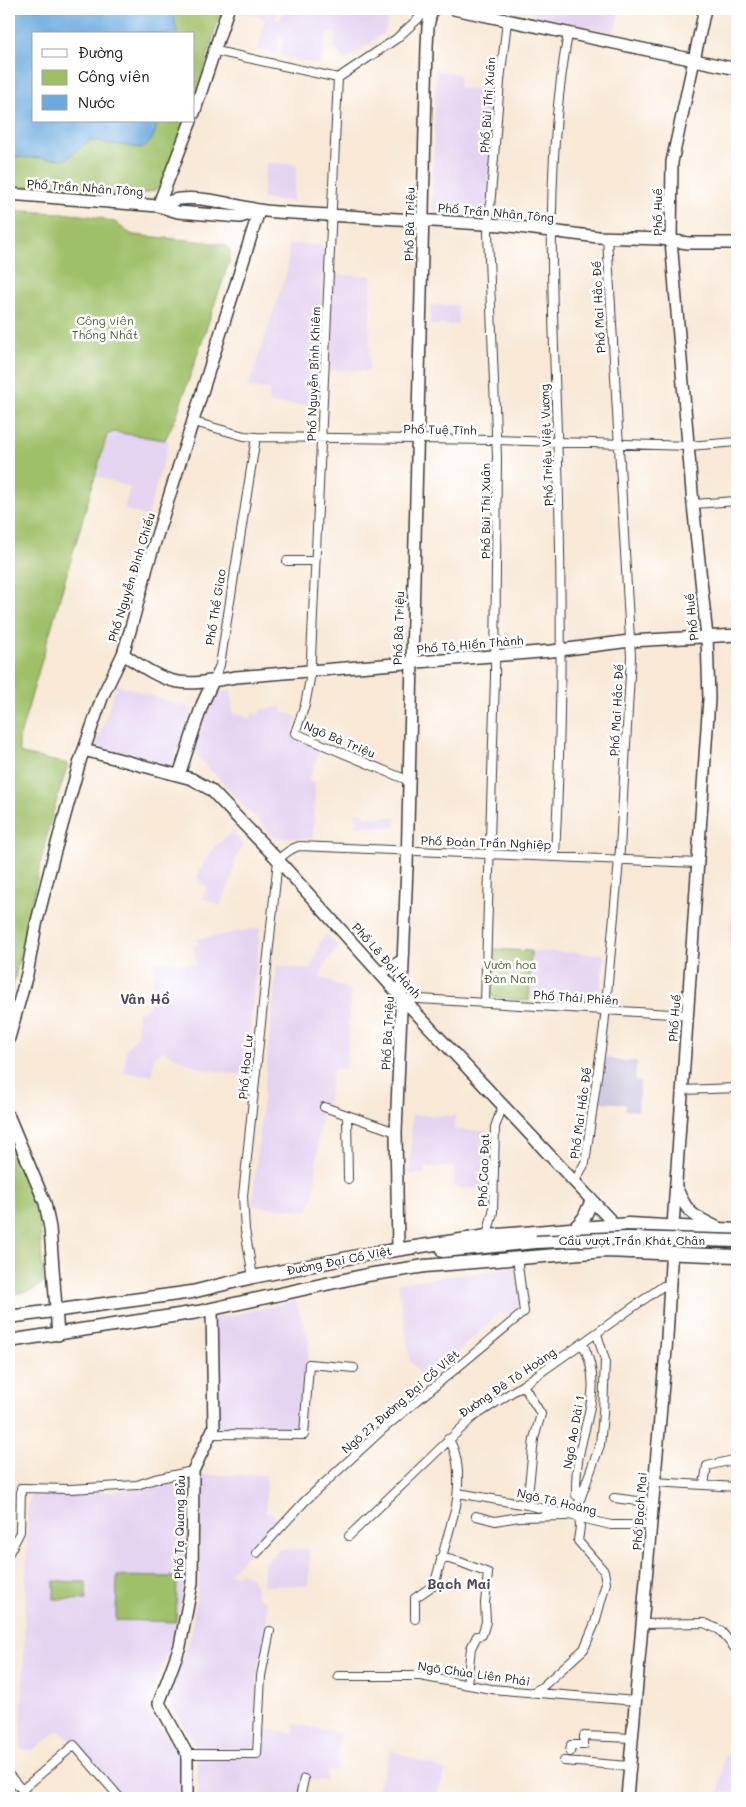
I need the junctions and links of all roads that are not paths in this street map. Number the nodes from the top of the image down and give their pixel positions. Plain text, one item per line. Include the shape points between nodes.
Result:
1 (227, 9) edge
2 (430, 9) edge
3 (454, 9) edge
4 (705, 9) edge
5 (508, 21) junction
6 (568, 34) junction
7 (216, 51) junction
8 (694, 61) junction
9 (737, 69) edge
10 (338, 78) junction
11 (195, 110) edge
12 (191, 122) edge
13 (9, 194) edge
14 (158, 206) junction
15 (259, 211) junction
16 (330, 215) junction
17 (423, 220) junction
18 (490, 224) junction
19 (550, 230) junction
20 (607, 237) junction
21 (671, 240) junction
22 (737, 243) edge
23 (194, 422) junction
24 (256, 437) junction
25 (322, 438) junction
26 (416, 440) junction
27 (496, 440) junction
28 (557, 442) junction
29 (737, 442) edge
30 (618, 444) junction
31 (689, 446) junction
32 (737, 501) edge
33 (693, 504) junction
34 (287, 561) dead end
35 (315, 561) junction
36 (737, 635) edge
37 (708, 636) junction
38 (630, 641) junction
39 (562, 649) junction
40 (123, 654) junction
41 (495, 655) junction
42 (411, 663) junction
43 (310, 671) junction
44 (213, 681) junction
45 (84, 750) junction
46 (179, 775) junction
47 (407, 780) junction
48 (407, 850) junction
49 (489, 853) junction
50 (555, 856) junction
51 (618, 859) junction
52 (278, 860) junction
53 (698, 863) junction
54 (403, 960) junction
55 (381, 973) junction
56 (402, 998) junction
57 (485, 1002) junction
58 (606, 1010) junction
59 (688, 1015) junction
60 (9, 1038) edge
61 (737, 1088) edge
62 (682, 1090) junction
63 (503, 1106) junction
64 (324, 1107) dead end
65 (347, 1115) junction
66 (9, 1117) edge
67 (396, 1132) junction
68 (348, 1179) dead end
69 (575, 1181) junction
70 (676, 1185) junction
71 (592, 1200) junction
72 (615, 1225) junction
73 (672, 1226) junction
74 (576, 1228) junction
75 (721, 1229) junction
76 (737, 1231) edge
77 (487, 1236) junction
78 (737, 1240) edge
79 (498, 1246) junction
80 (392, 1250) junction
81 (628, 1251) junction
82 (581, 1252) junction
83 (672, 1253) junction
84 (737, 1255) edge
85 (517, 1257) junction
86 (315, 1264) junction
87 (425, 1266) junction
88 (253, 1277) junction
89 (319, 1285) junction
90 (670, 1286) junction
91 (212, 1309) junction
92 (56, 1312) junction
93 (9, 1317) edge
94 (597, 1334) junction
95 (58, 1335) junction
96 (9, 1341) edge
97 (583, 1344) junction
98 (354, 1368) dead end
99 (523, 1385) junction
100 (211, 1434) junction
101 (448, 1439) junction
102 (737, 1459) edge
103 (193, 1471) junction
104 (654, 1482) junction
105 (704, 1484) junction
106 (737, 1487) edge
107 (458, 1493) junction
108 (576, 1495) dead end
109 (614, 1498) dead end
110 (653, 1503) junction
111 (527, 1504) junction
112 (476, 1516) dead end
113 (578, 1516) junction
114 (652, 1525) junction
115 (349, 1536) dead end
116 (9, 1553) edge
117 (257, 1553) dead end
118 (441, 1558) junction
119 (415, 1619) dead end
120 (643, 1624) junction
121 (270, 1632) dead end
122 (737, 1651) edge
123 (338, 1676) dead end
124 (467, 1684) junction
125 (532, 1693) junction
126 (636, 1701) junction
127 (633, 1738) junction
128 (570, 1752) dead end
129 (187, 1754) junction
130 (564, 1761) dead end
131 (630, 1766) junction
132 (9, 1775) edge
133 (304, 1779) dead end
134 (22, 1790) junction
135 (29, 1798) edge
136 (120, 1798) edge
137 (187, 1798) edge
138 (300, 1798) edge
139 (627, 1798) edge

1 - 7 street
2 - 10 street via 396,39
2 - 17 street, Phố Bà Triệu
3 - 5 street
4 - 8 street, Phố Huế
5 - 6 street
5 - 18 street, Phố Bùi Thị Xuân via 500,81
6 - 8 street
6 - 19 street, Phố Triệu Việt Vương via 562,68
7 - 10 street
7 - 11 street
8 - 9 street
8 - 21 street, Phố Huế via 672,162
10 - 16 street, Phố Nguyễn Bỉnh Khiêm
12 - 14 street
13 - 14 street, Phố Trần Nhân Tông
14 - 15 street, Phố Trần Nhân Tông via 180,199 241,204
15 - 16 street, Phố Trần Nhân Tông
15 - 23 street, Phố Nguyễn Đình Chiểu
16 - 17 street, Phố Trần Nhân Tông
16 - 25 street, Phố Nguyễn Bỉnh Khiêm
17 - 18 street, Phố Trần Nhân Tông
17 - 26 street, Phố Bà Triệu
18 - 19 street, Phố Trần Nhân Tông
18 - 27 street, Phố Bùi Thị Xuân
19 - 20 street, Phố Trần Nhân Tông
19 - 28 street, Phố Triệu Việt Vương
20 - 21 street, Phố Trần Nhân Tông
20 - 30 street, Phố Mai Hắc Đế
21 - 22 street, Phố Trần Nhân Tông
21 - 31 street, Phố Huế
23 - 24 street, Phố Tuệ Tĩnh
23 - 40 street, Phố Nguyễn Đình Chiểu
24 - 25 street, Phố Tuệ Tĩnh
24 - 44 street, Phố Thể Giao via 220,664
25 - 26 street, Phố Tuệ Tĩnh
25 - 35 street, Phố Nguyễn Bỉnh Khiêm
26 - 27 street, Phố Tuệ Tĩnh
26 - 42 street, Phố Bà Triệu
27 - 28 street, Phố Tuệ Tĩnh
27 - 41 street, Phố Bùi Thị Xuân
28 - 30 street, Phố Tuệ Tĩnh
28 - 39 street, Phố Triệu Việt Vương
29 - 31 street, Phố Tuệ Tĩnh
30 - 31 street, Phố Tuệ Tĩnh
30 - 38 street, Phố Mai Hắc Đế
31 - 33 street, Phố Huế
32 - 33 street
33 - 37 street, Phố Huế
34 - 35 street
35 - 43 street, Phố Nguyễn Bỉnh Khiêm
36 - 37 street, Phố Tô Hiến Thành
37 - 38 street, Phố Tô Hiến Thành
37 - 53 street, Phố Huế via 709,699
38 - 39 street, Phố Tô Hiến Thành
38 - 51 street, Phố Mai Hắc Đế
39 - 41 street, Phố Tô Hiến Thành
39 - 50 street, Phố Triệu Việt Vương
40 - 44 street, Phố Tô Hiến Thành via 170,682
40 - 45 street, Phố Nguyễn Đình Chiểu via 108,682
41 - 42 street, Phố Tô Hiến Thành
41 - 49 street, Phố Bùi Thị Xuân
42 - 43 street, Phố Tô Hiến Thành
42 - 47 street, Phố Bà Triệu
43 - 44 street, Phố Tô Hiến Thành
43 - 47 street, Ngõ Bà Triệu via 309,690 296,735
44 - 46 street, Phố Thể Giao
45 - 46 street, Phố Lê Đại Hành
45 - 60 street, Phố Nguyễn Đình Chiểu via 52,858 27,974
46 - 52 street, Phố Lê Đại Hành via 200,782 211,790
47 - 48 street, Phố Bà Triệu
48 - 49 street, Phố Đoàn Trần Nghiệp
48 - 52 street, Phố Đoàn Trần Nghiệp via 298,846
48 - 54 street, Phố Bà Triệu
49 - 50 street, Phố Đoàn Trần Nghiệp
49 - 57 street, Phố Bùi Thị Xuân
50 - 51 street, Phố Đoàn Trần Nghiệp
51 - 53 street, Phố Đoàn Trần Nghiệp
51 - 58 street, Phố Mai Hắc Đế
52 - 55 street, Phố Lê Đại Hành
52 - 88 street, Phố Hoa Lư via 243,1196
53 - 59 street, Phố Huế
54 - 55 street
54 - 56 street, Phố Bà Triệu
55 - 56 street, Phố Lê Đại Hành
56 - 57 street, Phố Thái Phiên
56 - 63 street, Phố Lê Đại Hành
56 - 67 street, Phố Bà Triệu
57 - 58 street, Phố Thái Phiên
58 - 59 street, Phố Thái Phiên
58 - 69 street, Phố Mai Hắc Đế via 585,1163
59 - 62 street, Phố Huế
61 - 62 street
62 - 70 street, Phố Huế
63 - 69 street, Phố Lê Đại Hành
63 - 77 street, Phố Cao Đạt via 495,1132 493,1212
64 - 65 street
65 - 67 street
65 - 68 street
66 - 92 street via 45,1203
67 - 80 street, Phố Bà Triệu
69 - 71 street, Phố Lê Đại Hành
70 - 73 street, Phố Huế
70 - 75 street via 687,1210
71 - 72 street, Phố Lê Đại Hành
71 - 74 main road
72 - 73 main road, Đường Đại Cồ Việt
72 - 74 main road, Đường Đại Cồ Việt
72 - 81 street, Phố Lê Đại Hành
73 - 75 main road, Đường Đại Cồ Việt
73 - 83 street, Phố Bạch Mai
74 - 77 main road, Đường Đại Cồ Việt
74 - 82 main road via 588,1236
75 - 76 main road, Đường Đại Cồ Việt
76 - 84 main road via 728,1242 730,1250
77 - 80 main road, Đường Đại Cồ Việt
78 - 79 main road, Cầu vượt Trần Khát Chân, bridge via 604,1238
79 - 80 main road, Cầu vượt Trần Khát Chân via 406,1256
79 - 87 main road, Cầu vượt Trần Khát Chân
80 - 86 main road, Đường Đại Cồ Việt
81 - 82 main road, Đường Đại Cồ Việt
81 - 83 main road, Đường Đại Cồ Việt
82 - 85 main road, Đường Đại Cồ Việt
83 - 84 main road, Đường Đại Cồ Việt
83 - 90 street, Phố Bạch Mai
85 - 87 main road, Đường Đại Cồ Việt
85 - 117 street, Ngõ 27 Đường Đại Cồ Việt via 524,1312 382,1430 305,1501
86 - 88 main road, Đường Đại Cồ Việt
86 - 89 main road
87 - 89 main road, Đường Đại Cồ Việt
88 - 92 main road, Đường Đại Cồ Việt via 192,1292
89 - 91 main road, Đường Đại Cồ Việt
90 - 94 street, Đường Đê Tô Hoàng via 663,1286
90 - 104 street, Phố Bạch Mai
91 - 95 main road, Đường Đại Cồ Việt
91 - 100 street, Phố Tạ Quang Bửu via 214,1427
92 - 93 main road, Đường Đại Cồ Việt
92 - 95 street
94 - 97 street, Đường Đê Tô Hoàng
94 - 113 street via 605,1360 604,1414 600,1444 580,1496
95 - 96 main road, Đường Đại Cồ Việt
97 - 99 street, Đường Đê Tô Hoàng
97 - 108 street, Ngõ Ao Dài 1 via 591,1361 593,1378 591,1407 578,1458
98 - 100 street via 309,1364 304,1435
99 - 101 street, Đường Đê Tô Hoàng via 472,1418
99 - 111 street via 541,1414 534,1439
100 - 103 street, Phố Tạ Quang Bửu
101 - 107 street via 456,1453
101 - 115 street, Đường Đê Tô Hoàng
102 - 105 street via 707,1466
103 - 116 street via 137,1485 21,1488 20,1532
103 - 129 street, Phố Tạ Quang Bửu via 192,1583 184,1631 159,1703
104 - 105 street
104 - 110 street, Phố Bạch Mai
105 - 106 street
107 - 111 street, Ngõ Tô Hoàng
107 - 118 street
109 - 110 street
110 - 114 street, Phố Bạch Mai
111 - 113 street, Ngõ Tô Hoàng
112 - 113 street via 495,1521 519,1517
113 - 114 street, Ngõ Tô Hoàng via 611,1525
113 - 125 street via 578,1541 604,1571 606,1583 584,1649
114 - 120 street, Phố Bạch Mai
118 - 119 street via 434,1586 415,1598
118 - 124 street via 488,1573 486,1622 482,1635 477,1636 471,1648
120 - 122 street via 704,1624 720,1630
120 - 126 street, Phố Bạch Mai
121 - 129 street via 261,1676 257,1754
123 - 124 street, Ngõ Chùa Liên Phái via 420,1676
124 - 125 street, Ngõ Chùa Liên Phái
125 - 126 street, Ngõ Chùa Liên Phái
126 - 127 street, Phố Bạch Mai
127 - 128 street via 584,1736 584,1745 571,1745
127 - 131 street, Phố Bạch Mai
129 - 137 street, Phố Tạ Quang Bửu
130 - 131 street
131 - 139 street, Phố Bạch Mai
132 - 134 street
133 - 138 street
134 - 135 street
134 - 136 street via 74,1745

